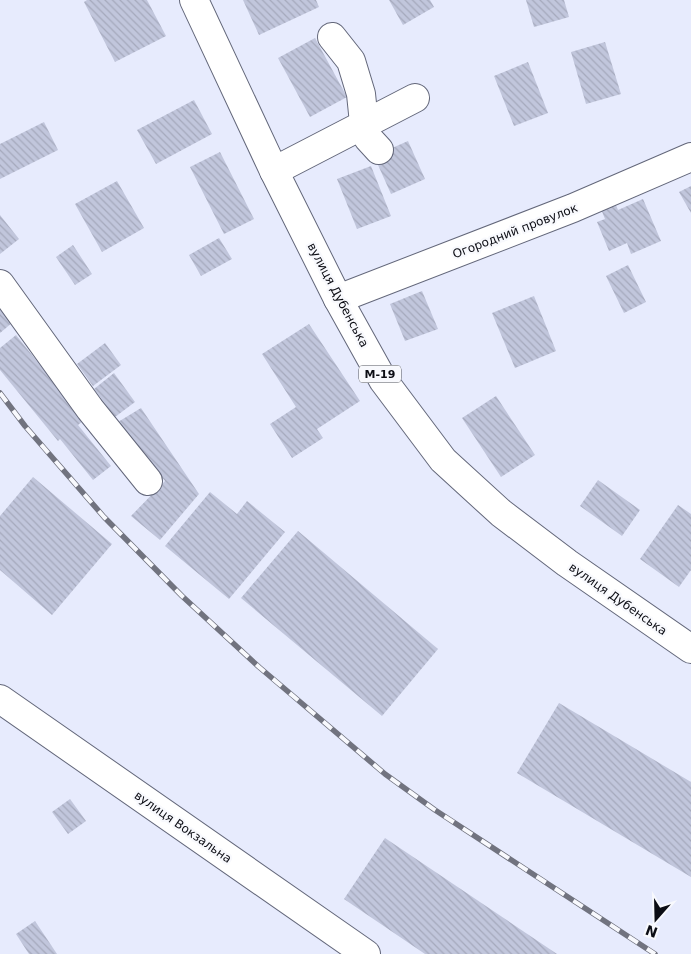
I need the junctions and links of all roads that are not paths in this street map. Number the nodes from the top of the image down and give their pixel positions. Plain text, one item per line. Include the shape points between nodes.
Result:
1 (194, 0) edge
2 (332, 37) dead end
3 (415, 98) dead end
4 (364, 123) junction
5 (379, 150) dead end
6 (691, 157) edge
7 (274, 171) junction
8 (0, 284) edge
9 (338, 299) junction
10 (148, 481) dead end
11 (691, 649) edge
12 (0, 699) edge
13 (366, 954) edge

1 - 7 main road, вулиця Дубенська / М-19
2 - 4 main road via 351,61 361,94
3 - 4 main road
4 - 5 main road via 368,138
4 - 7 main road
6 - 9 main road, Огородний провулок via 573,208
7 - 9 main road, вулиця Дубенська / М-19
8 - 10 main road via 90,409
9 - 11 main road, вулиця Дубенська / М-19 via 383,380 443,460 501,513
12 - 13 main road, вулиця Вокзальна

